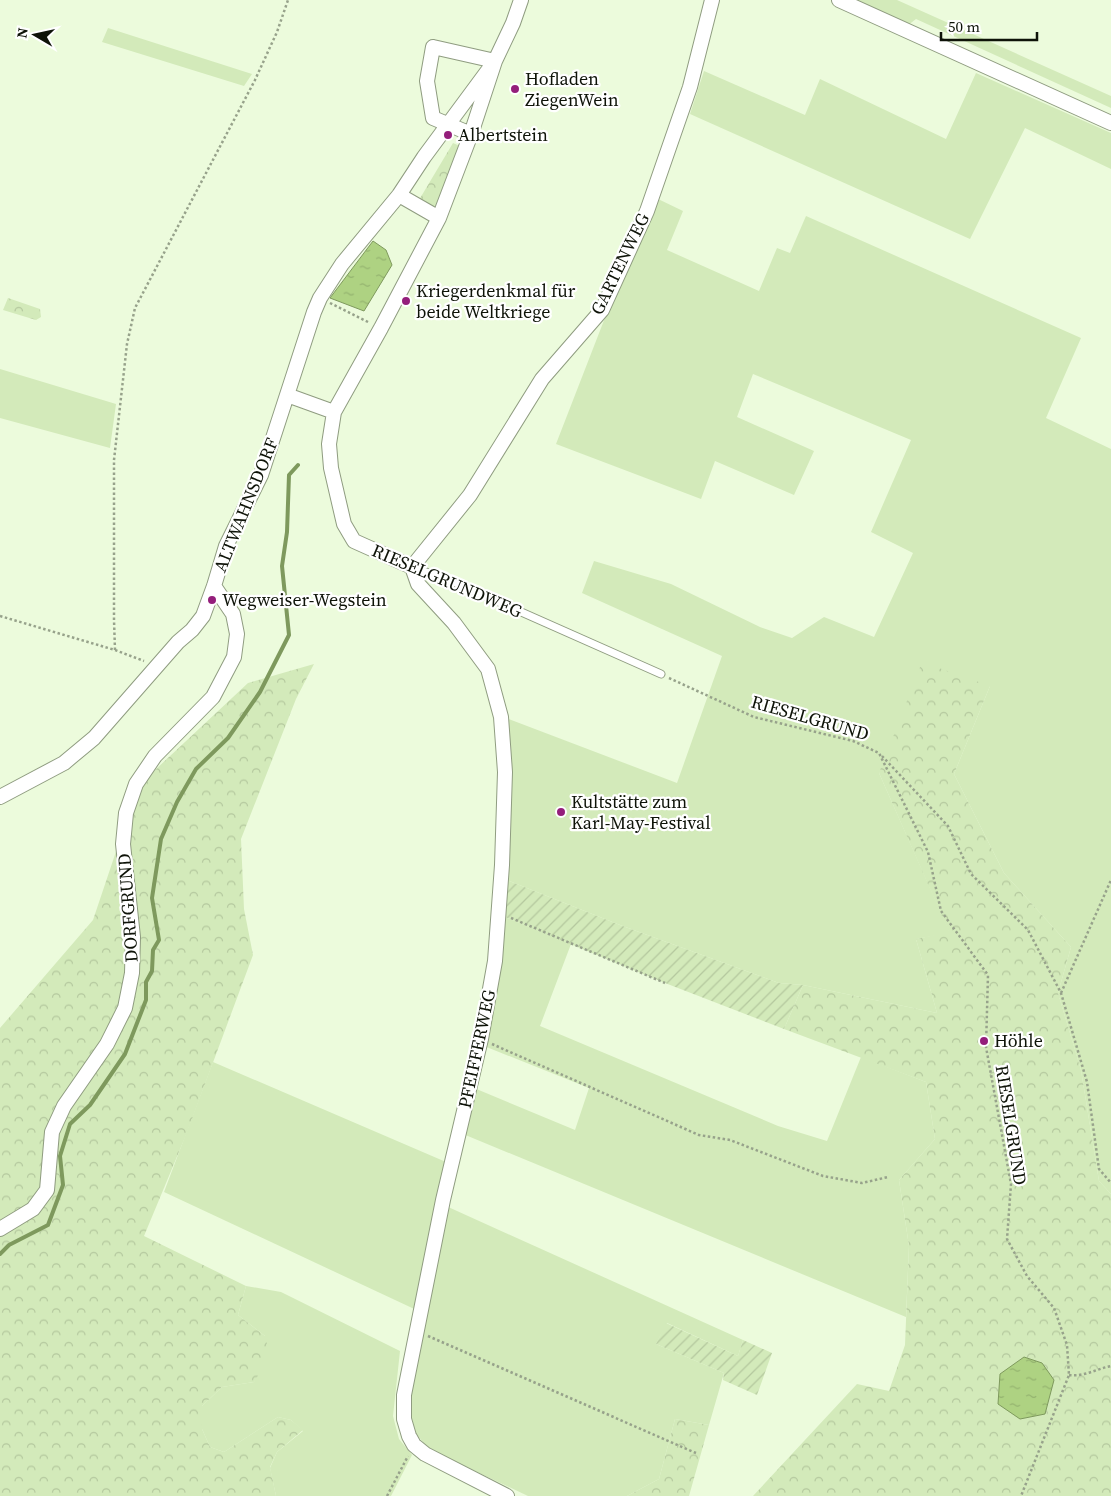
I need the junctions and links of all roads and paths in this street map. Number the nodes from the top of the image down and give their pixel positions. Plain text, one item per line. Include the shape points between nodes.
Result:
1 (288, 0) edge
2 (522, 0) edge
3 (712, 0) edge
4 (839, 0) edge
5 (495, 61) junction
6 (1111, 123) edge
7 (450, 124) junction
8 (471, 134) junction
9 (399, 195) junction
10 (439, 218) junction
11 (320, 298) junction
12 (382, 328) junction
13 (287, 395) junction
14 (334, 412) junction
15 (412, 567) junction
16 (214, 586) junction
17 (0, 616) edge
18 (115, 650) junction
19 (157, 666) junction
20 (661, 674) joint
21 (879, 753) junction
22 (0, 798) edge
23 (1111, 880) edge
24 (498, 913) junction
25 (664, 983) dead end
26 (1061, 993) junction
27 (481, 1039) junction
28 (888, 1177) dead end
29 (1111, 1183) edge
30 (0, 1229) edge
31 (416, 1331) junction
32 (1111, 1366) edge
33 (1069, 1375) junction
34 (414, 1445) junction
35 (696, 1453) dead end
36 (387, 1496) edge
37 (507, 1496) edge
38 (1019, 1496) edge

1 - 18 path via 256,80 134,308 114,460
2 - 5 street, ALTWAHNSDORF
3 - 15 street, GARTENWEG via 690,87 647,211 602,310 542,379 470,495
4 - 6 street
5 - 7 street, ALTWAHNSDORF
5 - 7 street via 433,47 427,81 431,109 433,118
5 - 8 street, ALTWAHNSDORF
7 - 8 street
7 - 9 street, ALTWAHNSDORF
8 - 10 street, ALTWAHNSDORF
9 - 10 street
9 - 11 street, ALTWAHNSDORF via 342,264
10 - 12 street, ALTWAHNSDORF
11 - 12 path
11 - 13 street, ALTWAHNSDORF
12 - 14 street, ALTWAHNSDORF
13 - 14 street
13 - 16 street, ALTWAHNSDORF via 261,475 226,546
14 - 15 street, RIESELGRUNDWEG via 329,444 331,468 344,524 354,541
15 - 20 lane, RIESELGRUNDWEG via 450,580
15 - 24 street, PFEIFFERWEG via 418,584 454,622 488,669 501,717 505,772
16 - 19 street, ALTWAHNSDORF via 202,616
16 - 30 street, DORFGRUND via 233,614 237,634 234,657 213,697 156,756 136,784 126,813 123,844 133,937 132,973 125,1008 107,1044 64,1106 52,1132 47,1190 33,1209
17 - 18 path
18 - 19 path
19 - 22 street, ALTWAHNSDORF via 94,738 64,763
20 - 21 path, RIESELGRUND via 754,717 854,741
21 - 26 path via 948,826 970,874 1028,930
21 - 33 path, RIESELGRUND via 928,852 941,911 988,975 986,1047 1011,1184 1007,1239 1027,1276 1054,1308 1067,1345
23 - 26 path
24 - 25 path
24 - 27 street, PFEIFFERWEG via 495,961
26 - 29 path via 1087,1082 1099,1169
27 - 28 path via 699,1135 730,1140 824,1176 862,1183
27 - 31 street, PFEIFFERWEG
31 - 34 street, PFEIFFERWEG via 404,1395 404,1418
31 - 35 path
32 - 33 path via 1080,1376
33 - 38 path, RIESELGRUND
34 - 36 path
34 - 37 street via 425,1454

